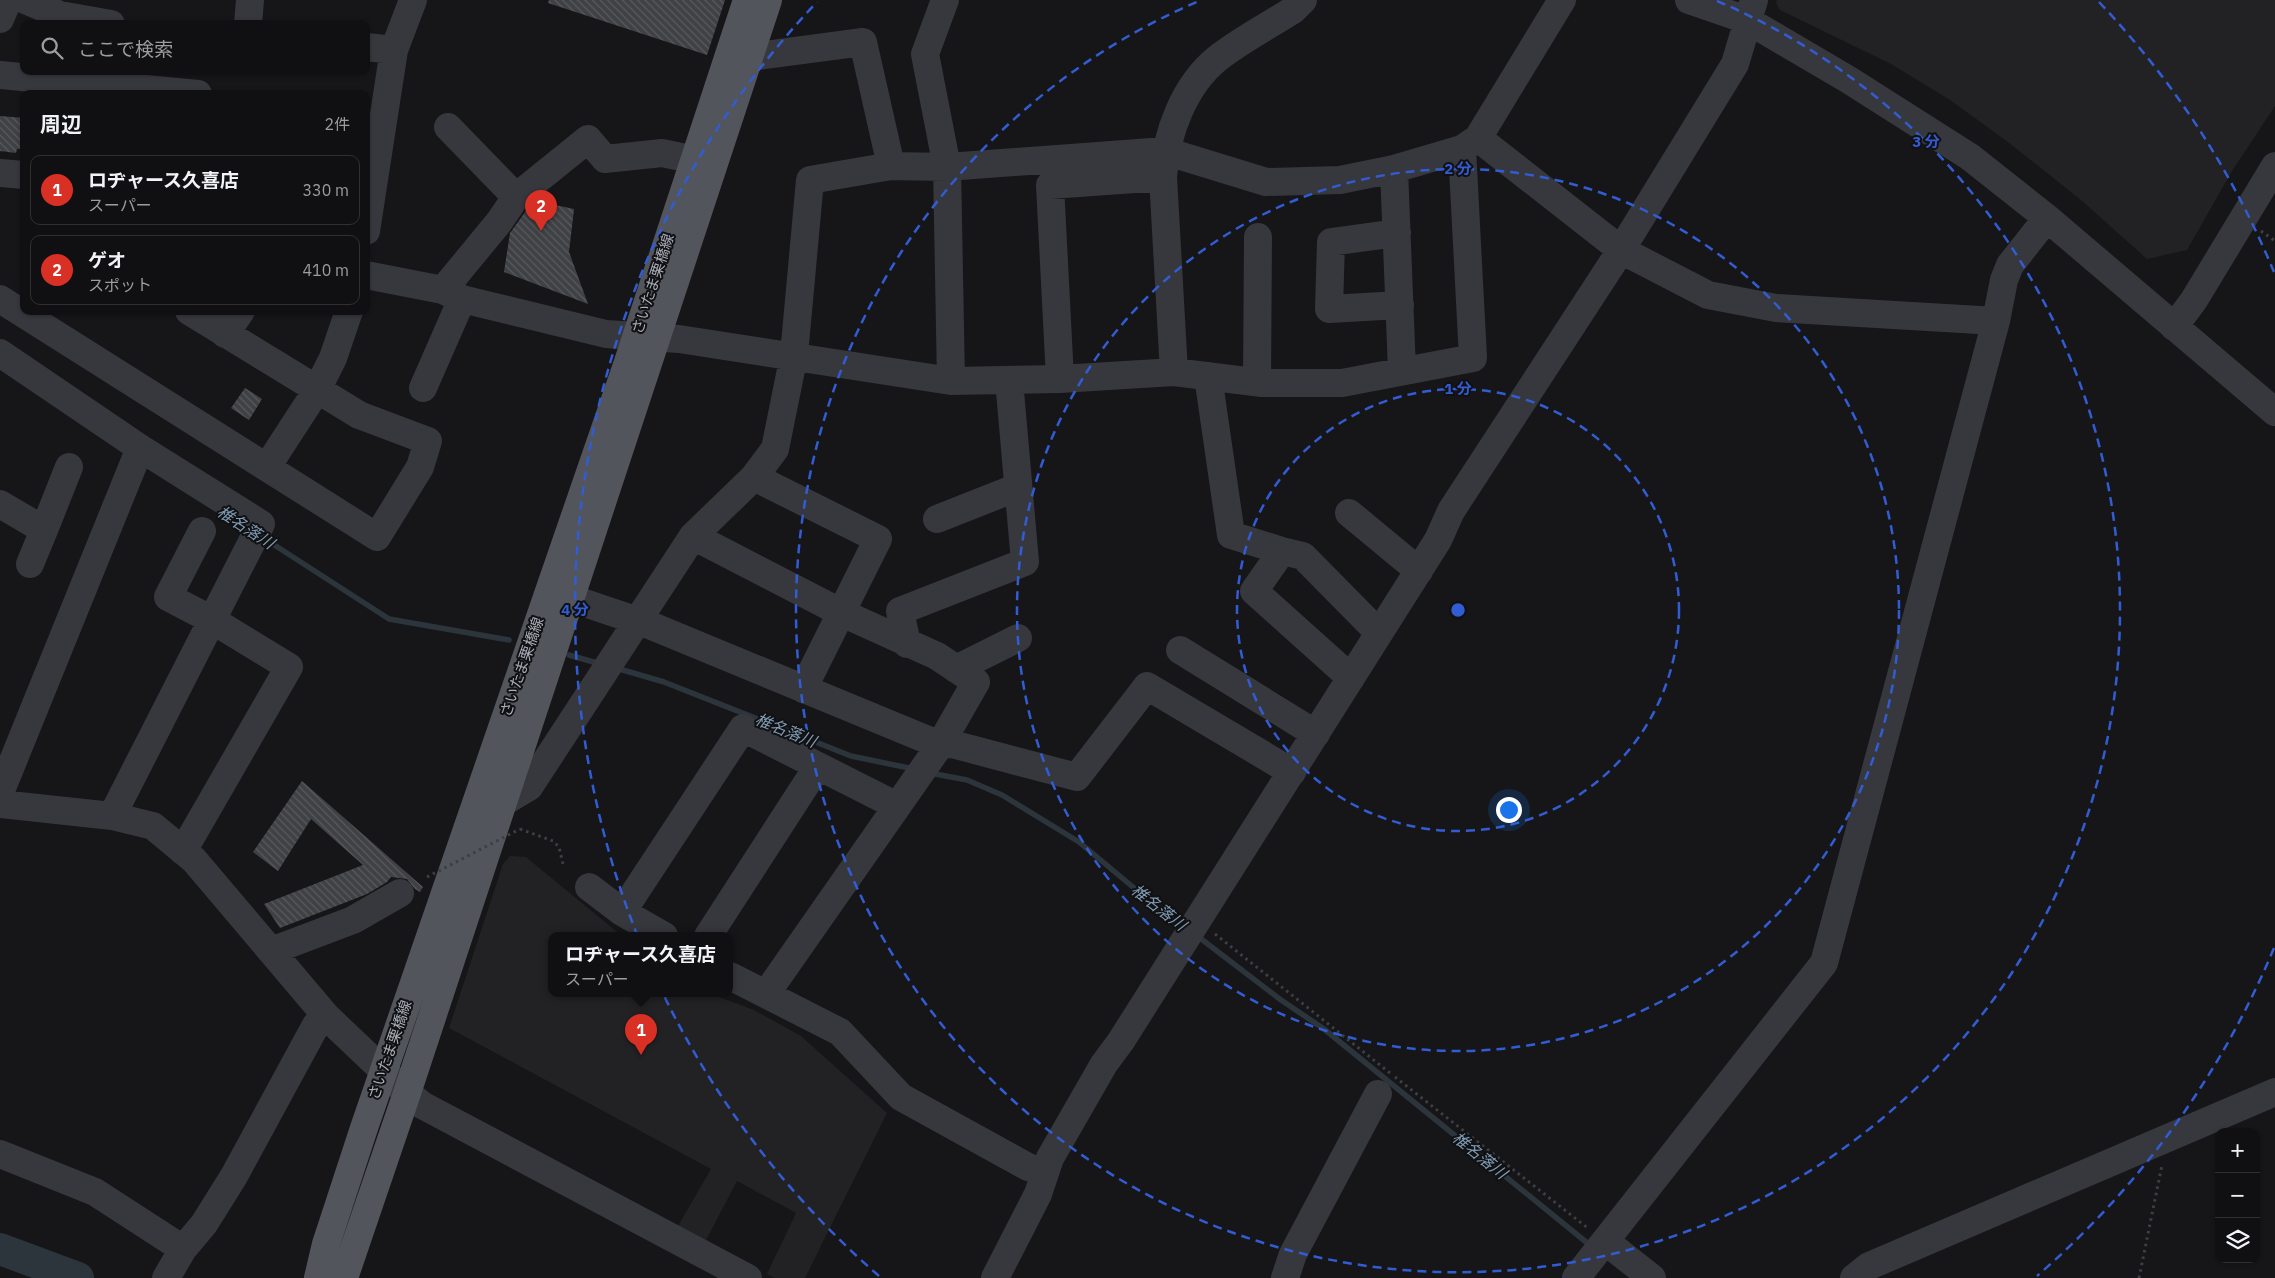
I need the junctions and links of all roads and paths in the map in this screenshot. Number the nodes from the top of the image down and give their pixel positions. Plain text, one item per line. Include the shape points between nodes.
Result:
1 (8, 0) edge
2 (25, 0) edge
3 (250, 0) edge
4 (413, 0) edge
5 (747, 0) edge
6 (768, 0) edge
7 (946, 0) edge
8 (1303, 0) edge
9 (1562, 0) edge
10 (1689, 0) edge
11 (1751, 10) edge
12 (0, 20) edge
13 (88, 20) edge
14 (248, 20) edge
15 (370, 47) edge
16 (394, 50) junction
17 (749, 57) junction
18 (0, 75) edge
19 (156, 90) edge
20 (375, 110) edge
21 (448, 127) dead end
22 (1470, 144) junction
23 (694, 160) junction
24 (1164, 164) junction
25 (891, 166) junction
26 (2275, 166) edge
27 (947, 167) junction
28 (1394, 169) junction
29 (0, 173) edge
30 (20, 175) edge
31 (370, 176) edge
32 (516, 197) junction
33 (2046, 218) junction
34 (1397, 233) junction
35 (1258, 237) dead end
36 (1621, 250) junction
37 (370, 276) edge
38 (452, 295) junction
39 (0, 299) edge
40 (1400, 305) junction
41 (20, 312) edge
42 (25, 315) edge
43 (195, 315) edge
44 (237, 315) edge
45 (347, 315) edge
46 (1996, 321) junction
47 (2174, 328) junction
48 (225, 334) junction
49 (647, 336) junction
50 (0, 353) edge
51 (794, 355) junction
52 (1402, 371) junction
53 (1174, 372) junction
54 (1208, 376) junction
55 (1060, 379) junction
56 (1009, 380) junction
57 (951, 381) junction
58 (1257, 382) junction
59 (423, 388) dead end
60 (317, 390) junction
61 (2275, 412) edge
62 (140, 448) junction
63 (69, 467) dead end
64 (267, 467) junction
65 (754, 477) junction
66 (1018, 487) junction
67 (0, 504) edge
68 (1349, 513) dead end
69 (936, 519) dead end
70 (44, 530) junction
71 (202, 531) dead end
72 (693, 536) junction
73 (1282, 551) junction
74 (30, 564) dead end
75 (1419, 571) junction
76 (570, 598) junction
77 (842, 613) junction
78 (212, 620) junction
79 (638, 621) junction
80 (1379, 633) junction
81 (1018, 638) dead end
82 (907, 644) junction
83 (1180, 650) dead end
84 (956, 669) junction
85 (1351, 678) junction
86 (803, 688) junction
87 (1316, 734) junction
88 (940, 745) junction
89 (818, 766) junction
90 (1292, 772) junction
91 (0, 793) edge
92 (502, 803) junction
93 (0, 804) edge
94 (897, 806) junction
95 (112, 816) junction
96 (183, 851) junction
97 (563, 864) dead end
98 (428, 877) dead end
99 (588, 887) dead end
100 (400, 894) dead end
101 (622, 912) junction
102 (1198, 921) junction
103 (657, 932) edge
104 (711, 932) edge
105 (271, 950) junction
106 (733, 978) edge
107 (766, 994) junction
108 (327, 1017) junction
109 (384, 1072) junction
110 (2275, 1092) edge
111 (407, 1094) junction
112 (1378, 1094) dead end
113 (2157, 1143) junction
114 (0, 1154) edge
115 (1043, 1172) junction
116 (1605, 1241) junction
117 (183, 1249) junction
118 (166, 1278) edge
119 (318, 1278) edge
120 (344, 1278) edge
121 (748, 1278) edge
122 (994, 1278) edge
123 (1285, 1278) edge
124 (1576, 1278) edge
125 (1652, 1278) edge
126 (1854, 1278) edge
127 (2140, 1278) edge

1 - 12 street
2 - 13 street via 60,15
3 - 14 street
4 - 16 street
5 - 23 main road, さいたま栗橋線
6 - 17 main road, さいたま栗橋線
7 - 27 street via 925,54
8 - 24 street via 1218,58 1194,84 1179,112
9 - 22 street
10 - 11 street
11 - 33 street via 1849,80 1970,157
11 - 36 street via 1735,64
15 - 16 street
16 - 20 street
17 - 25 street via 863,42
17 - 49 main road, さいたま栗橋線
18 - 19 street
20 - 31 street
21 - 32 street
22 - 28 street
22 - 36 street
22 - 52 street via 1473,358
23 - 32 street via 662,153 605,159 588,138
23 - 49 main road, さいたま栗橋線
24 - 27 street
24 - 28 street via 1266,182 1340,180
24 - 53 street
24 - 55 street via 1050,185
25 - 27 street
25 - 51 street via 810,180
26 - 47 street
27 - 57 street
28 - 34 street
29 - 30 street
32 - 38 street
33 - 46 street via 2010,265
33 - 47 street
34 - 40 street
34 - 40 street via 1331,242 1329,309
35 - 58 street
36 - 46 street via 1708,295 1766,306
36 - 75 street via 1451,511
37 - 38 street
38 - 49 street via 606,334
38 - 59 street
39 - 41 street
40 - 52 street
42 - 64 street
43 - 48 street
44 - 48 street
45 - 60 street via 333,358
46 - 116 street via 1824,963
47 - 61 street
48 - 60 street
49 - 51 street
49 - 76 main road, さいたま栗橋線
49 - 109 main road, さいたま栗橋線
50 - 62 street
51 - 57 street
51 - 65 street via 775,449
52 - 58 street via 1342,383
53 - 54 street
53 - 55 street
54 - 58 street
54 - 73 street via 1230,536
55 - 56 street
56 - 57 street
56 - 66 street
60 - 64 street
60 - 64 street via 359,415 428,441 420,467 402,499 377,537
62 - 78 street via 261,524
62 - 91 street
63 - 70 street
65 - 72 street
65 - 77 street via 878,539
66 - 69 street
66 - 82 street via 1025,562 900,611
67 - 70 street
68 - 75 street
70 - 74 street
71 - 78 street via 168,597
72 - 77 street
72 - 79 street
73 - 80 street via 1303,556
73 - 85 street via 1254,591
75 - 80 street
76 - 79 street
76 - 92 main road, さいたま栗橋線
77 - 82 street
77 - 86 street
78 - 95 street
78 - 96 street via 289,667
79 - 86 street
79 - 92 street via 529,787
80 - 85 street
81 - 84 street
82 - 84 street via 937,656
83 - 87 street
84 - 88 street via 976,682
85 - 87 street
86 - 88 street
87 - 90 street
88 - 90 street via 952,744 1077,777 1148,686
88 - 94 street
89 - 94 street
89 - 101 street via 743,728
89 - 104 street
90 - 102 street
92 - 111 main road, さいたま栗橋線
93 - 95 street
94 - 107 street
95 - 96 street via 153,826
96 - 105 street
97 - 98 path, bridge via 560,847 553,841 520,828
99 - 101 street
100 - 105 street via 353,920
101 - 103 street
102 - 115 street via 1104,1064
102 - 116 path
105 - 108 street
106 - 107 street
107 - 115 street via 840,1032 901,1096 1028,1167
108 - 109 street
108 - 117 street via 316,1025 234,1176 204,1224
109 - 111 street
109 - 119 main road, さいたま栗橋線 via 326,1244
110 - 113 street
111 - 120 main road, さいたま栗橋線
111 - 121 street via 422,1105
112 - 123 street via 1293,1254
113 - 126 street via 1869,1266
113 - 127 path via 2163,1159
114 - 117 street via 96,1192
115 - 122 street via 1038,1194
116 - 124 street
116 - 125 street
117 - 118 street

